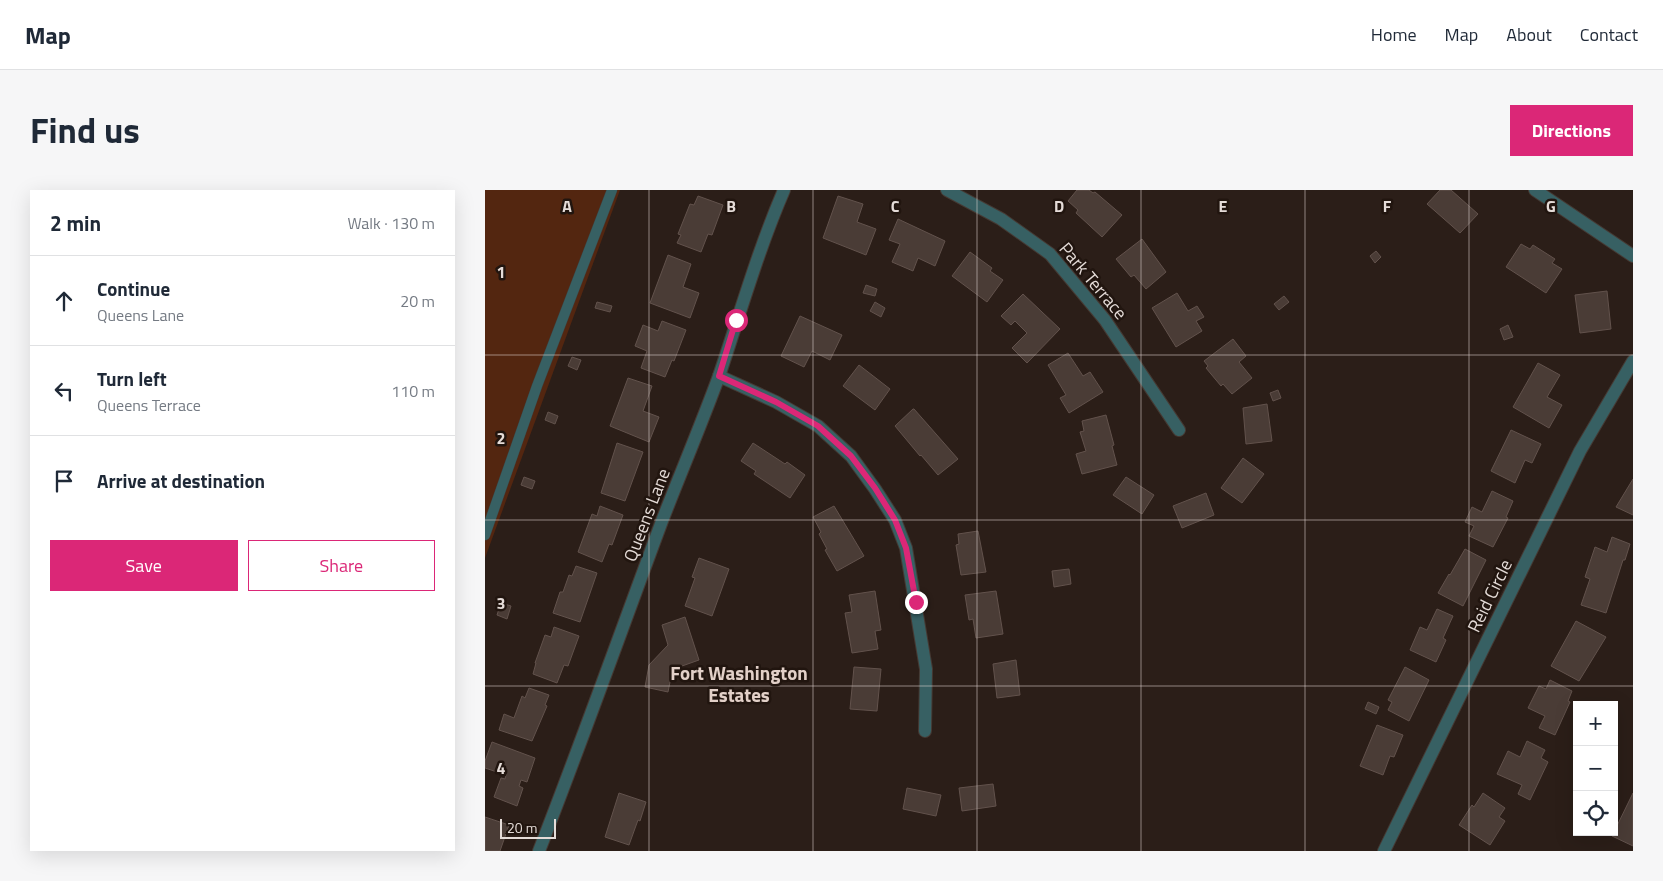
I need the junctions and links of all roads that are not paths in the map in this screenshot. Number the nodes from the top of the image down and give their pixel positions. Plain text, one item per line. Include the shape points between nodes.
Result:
1 (612, 190) edge
2 (784, 190) edge
3 (947, 190) edge
4 (1535, 190) edge
5 (1633, 256) edge
6 (1633, 361) edge
7 (719, 376) junction
8 (1179, 430) dead end
9 (485, 535) edge
10 (925, 731) dead end
11 (539, 851) edge
12 (1384, 851) edge

1 - 9 lane via 537,386
2 - 7 street, Queens Lane via 745,293
3 - 8 street, Park Terrace via 1001,219 1050,254 1105,320
4 - 5 street
6 - 12 street, Reid Circle via 1575,459
7 - 10 street via 818,426 851,456 895,520 906,548 925,659
7 - 11 street, Queens Lane

